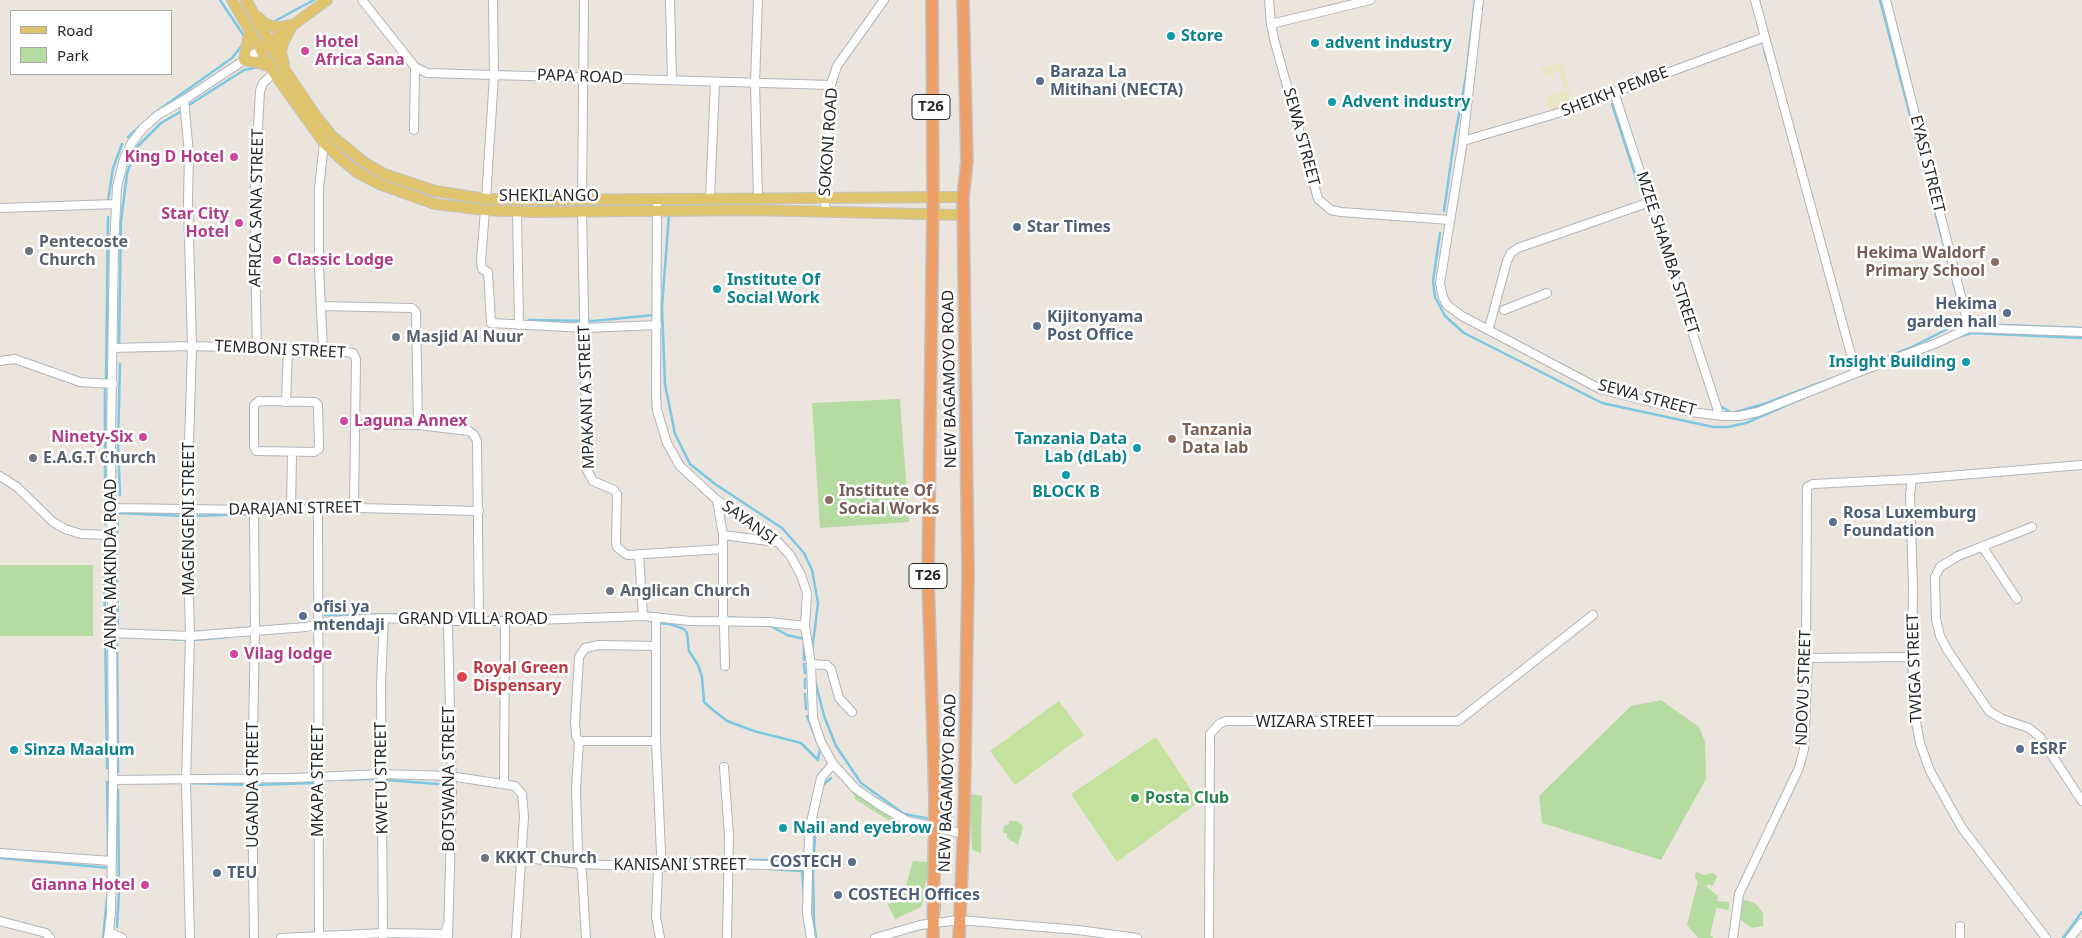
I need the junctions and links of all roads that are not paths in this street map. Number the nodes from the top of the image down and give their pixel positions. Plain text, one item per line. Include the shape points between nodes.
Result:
1 (232, 0) edge
2 (246, 0) edge
3 (328, 0) edge
4 (362, 0) edge
5 (493, 0) edge
6 (584, 0) edge
7 (670, 0) edge
8 (758, 0) edge
9 (884, 0) edge
10 (932, 0) edge
11 (963, 0) edge
12 (1269, 0) edge
13 (1370, 0) edge
14 (1479, 0) edge
15 (1755, 0) edge
16 (1886, 0) edge
17 (253, 12) junction
18 (1271, 24) junction
19 (293, 25) junction
20 (250, 30) junction
21 (1765, 36) junction
22 (265, 46) junction
23 (244, 60) junction
24 (415, 67) junction
25 (272, 70) junction
26 (285, 70) junction
27 (494, 76) junction
28 (583, 77) junction
29 (672, 80) junction
30 (715, 82) junction
31 (755, 83) junction
32 (831, 85) junction
33 (1614, 92) junction
34 (184, 100) junction
35 (414, 130) dead end
36 (1462, 140) junction
37 (324, 143) junction
38 (824, 197) junction
39 (963, 197) junction
40 (758, 198) junction
41 (933, 198) junction
42 (486, 199) junction
43 (657, 199) junction
44 (710, 199) junction
45 (582, 200) junction
46 (1650, 202) junction
47 (116, 204) junction
48 (0, 208) edge
49 (485, 210) junction
50 (825, 210) junction
51 (517, 211) junction
52 (582, 211) junction
53 (657, 211) junction
54 (932, 214) junction
55 (963, 214) junction
56 (1450, 220) junction
57 (1547, 293) dead end
58 (321, 306) junction
59 (1504, 310) dead end
60 (519, 325) junction
61 (657, 325) junction
62 (585, 328) junction
63 (1489, 328) junction
64 (1969, 328) junction
65 (2082, 332) edge
66 (192, 346) junction
67 (113, 348) junction
68 (256, 349) junction
69 (288, 350) junction
70 (324, 350) junction
71 (0, 361) edge
72 (1856, 374) junction
73 (113, 384) junction
74 (286, 402) junction
75 (1719, 414) junction
76 (357, 424) junction
77 (418, 425) junction
78 (292, 452) junction
79 (2082, 465) edge
80 (0, 476) edge
81 (1912, 479) junction
82 (717, 500) junction
83 (354, 506) junction
84 (112, 508) junction
85 (318, 508) junction
86 (291, 509) junction
87 (187, 510) junction
88 (254, 510) junction
89 (479, 511) junction
90 (2032, 527) dead end
91 (112, 535) junction
92 (723, 535) junction
93 (778, 542) junction
94 (1982, 546) junction
95 (723, 549) junction
96 (639, 554) junction
97 (2017, 599) dead end
98 (1593, 615) dead end
99 (643, 616) junction
100 (656, 617) junction
101 (384, 618) junction
102 (478, 620) junction
103 (450, 621) junction
104 (507, 621) junction
105 (726, 621) junction
106 (318, 624) junction
107 (805, 626) junction
108 (255, 631) junction
109 (112, 633) junction
110 (190, 636) junction
111 (655, 646) junction
112 (1912, 657) junction
113 (1808, 658) junction
114 (811, 664) junction
115 (725, 666) dead end
116 (852, 712) dead end
117 (579, 741) junction
118 (656, 741) junction
119 (832, 764) junction
120 (724, 766) dead end
121 (382, 774) junction
122 (317, 776) junction
123 (450, 776) junction
124 (252, 777) junction
125 (186, 779) junction
126 (113, 780) junction
127 (504, 783) junction
128 (2082, 801) edge
129 (935, 826) junction
130 (964, 834) junction
131 (0, 853) edge
132 (523, 854) junction
133 (112, 861) junction
134 (580, 864) junction
135 (729, 864) junction
136 (661, 866) junction
137 (809, 866) junction
138 (450, 919) junction
139 (959, 920) junction
140 (0, 921) edge
141 (933, 923) junction
142 (2082, 924) edge
143 (1960, 926) dead end
144 (108, 935) edge
145 (383, 936) edge
146 (318, 937) edge
147 (50, 938) edge
148 (122, 938) edge
149 (190, 938) edge
150 (254, 938) edge
151 (281, 938) edge
152 (448, 938) edge
153 (516, 938) edge
154 (586, 938) edge
155 (660, 938) edge
156 (728, 938) edge
157 (811, 938) edge
158 (875, 938) edge
159 (933, 938) edge
160 (958, 938) edge
161 (1137, 938) edge
162 (1209, 938) edge
163 (1733, 938) edge
164 (1960, 938) edge
165 (2046, 938) edge
166 (2070, 938) edge

1 - 20 main road, SHEKILANGO
2 - 17 main road, SHEKILANGO
3 - 19 main road
4 - 24 street
5 - 27 street
6 - 28 street
7 - 29 street
8 - 31 street
9 - 32 street, SOKONI ROAD via 837,66
10 - 41 highway, NEW BAGAMOYO ROAD / T26
11 - 39 highway, NEW BAGAMOYO ROAD / T26 via 967,161
12 - 18 street, SEWA STREET
13 - 18 street
14 - 36 street, SEWA STREET
15 - 21 street
16 - 64 street, EYASI STREET
17 - 19 main road via 271,26
17 - 22 main road, SHEKILANGO
18 - 56 street, SEWA STREET via 1315,193 1323,204 1341,212
19 - 22 main road
19 - 26 main road via 281,53
20 - 22 main road, SHEKILANGO
20 - 23 main road
21 - 33 street, SHEIKH PEMBE
21 - 72 street
22 - 23 street, ANNA MAKINDA ROAD
22 - 25 main road, SHEKILANGO
22 - 26 main road, SHEKILANGO
23 - 25 main road via 260,63
23 - 34 street, ANNA MAKINDA ROAD
24 - 27 street, PAPA ROAD via 427,72
24 - 35 street
25 - 37 main road, SHEKILANGO
25 - 68 street, AFRICA SANA STREET via 260,91 254,201
26 - 42 main road, SHEKILANGO via 332,136 365,163 384,174 430,190
27 - 28 street, PAPA ROAD
27 - 42 street
28 - 29 street, PAPA ROAD
28 - 45 street
29 - 30 street, PAPA ROAD
30 - 31 street, PAPA ROAD
30 - 44 street
31 - 32 street, PAPA ROAD
31 - 40 street
32 - 38 street, SOKONI ROAD
33 - 36 street, SHEIKH PEMBE via 1555,114
33 - 46 street, MZEE SHAMBA STREET
34 - 47 street, ANNA MAKINDA ROAD via 158,115 130,144 120,172
34 - 66 street, MAGENGENI STREET via 189,154
36 - 56 street, SEWA STREET
37 - 49 main road, SHEKILANGO via 358,173 379,184 435,204
37 - 58 street via 319,188
38 - 40 main road, SHEKILANGO
38 - 41 main road, SHEKILANGO
38 - 50 street, SOKONI ROAD
39 - 41 main road, SHEKILANGO
39 - 55 highway, NEW BAGAMOYO ROAD / T26
40 - 44 main road, SHEKILANGO
41 - 54 highway, NEW BAGAMOYO ROAD / T26
42 - 45 main road, SHEKILANGO
43 - 44 main road, SHEKILANGO
43 - 45 main road, SHEKILANGO
43 - 53 street, SAYANSI
46 - 63 street via 1511,253
46 - 75 street, MZEE SHAMBA STREET
47 - 48 street
47 - 67 street, ANNA MAKINDA ROAD
49 - 51 main road, SHEKILANGO
49 - 60 street via 481,260 482,269 488,272 491,323
50 - 53 main road, SHEKILANGO
50 - 54 main road, SHEKILANGO
51 - 52 main road, SHEKILANGO
51 - 60 street
52 - 53 main road, SHEKILANGO
52 - 62 street, MPAKANI A STREET
53 - 61 street, SAYANSI
54 - 55 main road, SHEKILANGO
54 - 129 highway, NEW BAGAMOYO ROAD / T26 via 928,580
55 - 130 highway, NEW BAGAMOYO ROAD / T26 via 968,574
56 - 63 street, SEWA STREET via 1440,283 1443,297 1454,310
57 - 59 street
58 - 70 street
58 - 77 street via 412,308 416,312
60 - 62 street
61 - 62 street
61 - 82 street, SAYANSI via 658,410 667,444 680,466
62 - 96 street, MPAKANI A STREET via 588,475 617,494 617,547 624,554
63 - 75 street, SEWA STREET via 1600,389 1691,412
64 - 65 street, SEWA STREET
64 - 72 street, SEWA STREET
66 - 67 street, TEMBONI STREET
66 - 68 street, TEMBONI STREET
66 - 87 street, MAGENGENI STREET
67 - 73 street, ANNA MAKINDA ROAD
68 - 69 street, TEMBONI STREET
69 - 70 street, TEMBONI STREET
69 - 74 street
70 - 76 street, TEMBONI STREET via 356,355
71 - 73 street via 15,359 80,382
72 - 75 street, SEWA STREET via 1758,412 1739,416
73 - 84 street, ANNA MAKINDA ROAD
74 - 78 street via 315,402 320,408 319,450
74 - 78 street via 256,402 254,446 259,452
76 - 77 street
76 - 83 street, TEMBONI STREET
77 - 89 street via 469,431 474,435 477,441
78 - 86 street
79 - 81 street
80 - 91 street via 18,487 53,522 65,529 81,534
81 - 112 street, TWIGA STREET
81 - 113 street, NDOVU STREET via 1808,485
82 - 92 street
82 - 93 street, SAYANSI
83 - 85 street, DARAJANI STREET via 348,509
83 - 89 street, DARAJANI STREET
84 - 87 street, DARAJANI STREET
84 - 91 street, ANNA MAKINDA ROAD
85 - 86 street, DARAJANI STREET
85 - 106 street, MKAPA STREET
86 - 88 street, DARAJANI STREET
87 - 88 street, DARAJANI STREET
87 - 110 street, MAGENGENI STREET
88 - 108 street, UGANDA STREET
89 - 102 street
90 - 94 street
91 - 109 street, ANNA MAKINDA ROAD
92 - 93 street
92 - 95 street
93 - 107 street, SAYANSI via 790,555 807,593
94 - 97 street
94 - 128 street via 1951,560 1937,572 1936,619 1940,636 1990,711 2002,720 2029,728 2040,737
95 - 96 street, MPAKANI A STREET
95 - 105 street via 723,618
96 - 99 street
98 - 162 street, WIZARA STREET via 1458,721 1226,721 1214,728 1210,734
99 - 100 street, GRAND VILLA ROAD
99 - 104 street, GRAND VILLA ROAD
100 - 105 street, GRAND VILLA ROAD
100 - 111 street
101 - 103 street, GRAND VILLA ROAD
101 - 106 street, GRAND VILLA ROAD
101 - 121 street, KWETU STREET
102 - 103 street, GRAND VILLA ROAD
102 - 104 street, GRAND VILLA ROAD
103 - 123 street, BOTSWANA STREET
104 - 127 street
105 - 107 street, GRAND VILLA ROAD
105 - 115 street
106 - 108 street, GRAND VILLA ROAD
106 - 122 street, MKAPA STREET
107 - 114 street, SAYANSI
108 - 110 street, GRAND VILLA ROAD
108 - 124 street, UGANDA STREET
109 - 110 street, GRAND VILLA ROAD
109 - 126 street, ANNA MAKINDA ROAD
110 - 125 street, MAGENGENI STREET
111 - 117 street via 599,645 585,648 581,653 575,722
111 - 118 street
112 - 113 street
112 - 165 street, TWIGA STREET via 1915,717 1930,771 1962,828
113 - 163 street, NDOVU STREET via 1805,732 1799,768 1739,894
114 - 116 street via 827,664 838,698
114 - 119 street, SAYANSI via 813,718
117 - 118 street
117 - 134 street via 576,790
118 - 136 street
119 - 129 street, SAYANSI via 856,789 881,806 907,821
119 - 137 street via 820,778 815,800 809,832
120 - 135 street
121 - 122 street
121 - 123 street
121 - 145 street, KWETU STREET
122 - 124 street
122 - 146 street, MKAPA STREET
123 - 127 street
123 - 138 street, BOTSWANA STREET
124 - 125 street
124 - 150 street, UGANDA STREET
125 - 126 street
125 - 149 street, MAGENGENI STREET
126 - 133 street, ANNA MAKINDA ROAD
127 - 132 street via 518,787 522,794
129 - 130 street, SAYANSI
129 - 141 highway, NEW BAGAMOYO ROAD / T26
130 - 139 highway, NEW BAGAMOYO ROAD / T26
131 - 133 street
132 - 134 street, KANISANI STREET via 535,859
132 - 153 street
133 - 144 street, ANNA MAKINDA ROAD
134 - 136 street, KANISANI STREET
134 - 154 street
135 - 136 street, KANISANI STREET
135 - 137 street, KANISANI STREET
135 - 156 street
136 - 155 street via 658,870 656,917
137 - 157 street via 807,913
138 - 145 street via 445,934
138 - 152 street, BOTSWANA STREET
139 - 141 street
139 - 160 highway, NEW BAGAMOYO ROAD / T26
139 - 161 street
140 - 147 street via 46,933
141 - 158 street
141 - 159 highway, NEW BAGAMOYO ROAD / T26
142 - 166 street
143 - 164 street
144 - 148 street
145 - 146 street
146 - 151 street

